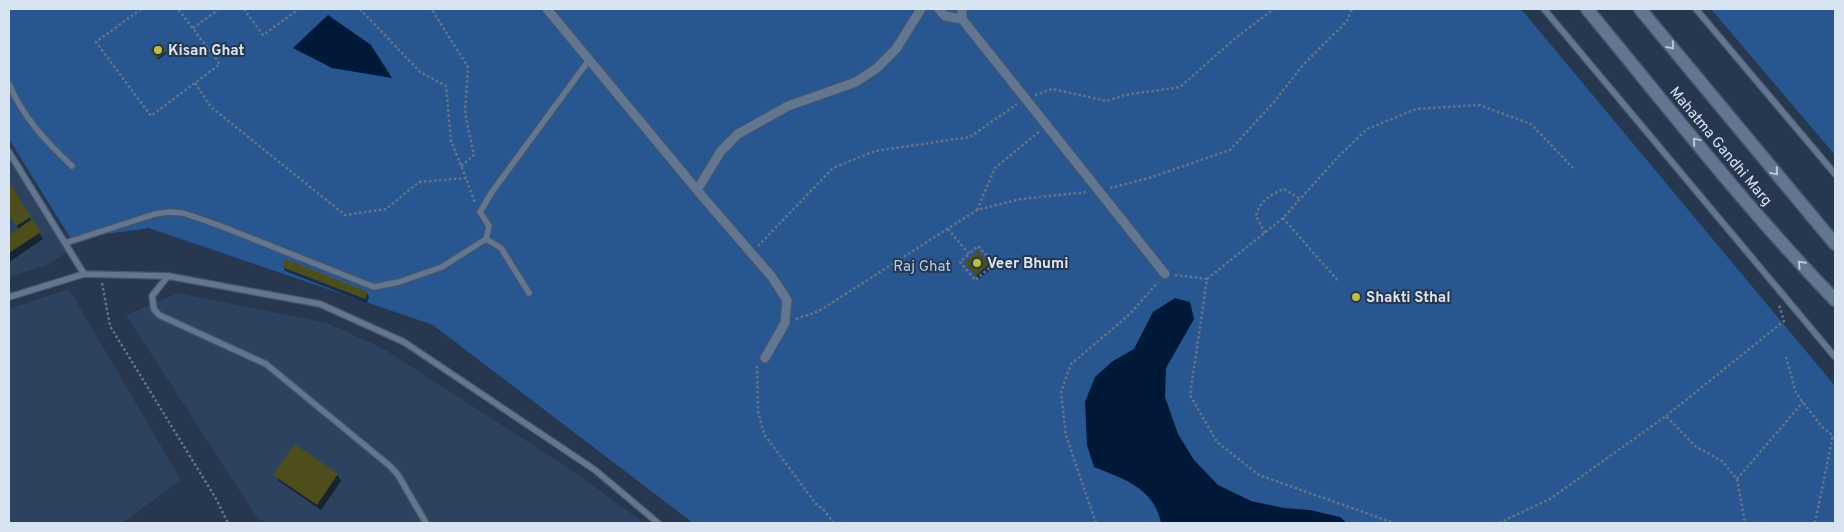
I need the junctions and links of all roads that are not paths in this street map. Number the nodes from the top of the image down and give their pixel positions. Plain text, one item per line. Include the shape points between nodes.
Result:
1 (547, 9) edge
2 (921, 9) edge
3 (939, 9) edge
4 (962, 9) edge
5 (1544, 9) edge
6 (1587, 9) edge
7 (1640, 9) edge
8 (1696, 9) edge
9 (962, 18) junction
10 (588, 60) junction
11 (9, 84) edge
12 (9, 152) edge
13 (72, 166) dead end
14 (1835, 174) edge
15 (697, 190) junction
16 (486, 239) junction
17 (65, 243) junction
18 (1835, 244) edge
19 (84, 274) junction
20 (1165, 274) road end
21 (168, 276) junction
22 (529, 293) dead end
23 (9, 297) edge
24 (1835, 300) edge
25 (1835, 356) edge
26 (765, 358) road end
27 (426, 523) edge
28 (658, 523) edge

1 - 10 street
2 - 15 street via 896,49 856,82 788,106 738,134 721,151
3 - 9 street via 944,16
4 - 9 street
5 - 25 lane
24 -> 6 main road, Mahatma Gandhi Marg via 1753,209
7 -> 18 main road, Mahatma Gandhi Marg
8 - 14 lane
9 - 20 street
10 - 15 street
10 - 16 lane via 480,212 489,226
11 - 13 lane via 29,121
12 - 17 lane
15 - 26 street via 772,277 787,300 785,323
16 - 17 lane via 442,267 374,287 183,213 155,214
16 - 22 lane via 501,248
17 - 19 lane
19 - 21 lane
19 - 23 lane
21 - 27 lane via 152,296 154,309 159,315 266,364 390,466
21 - 28 lane via 320,304 404,342 595,470

